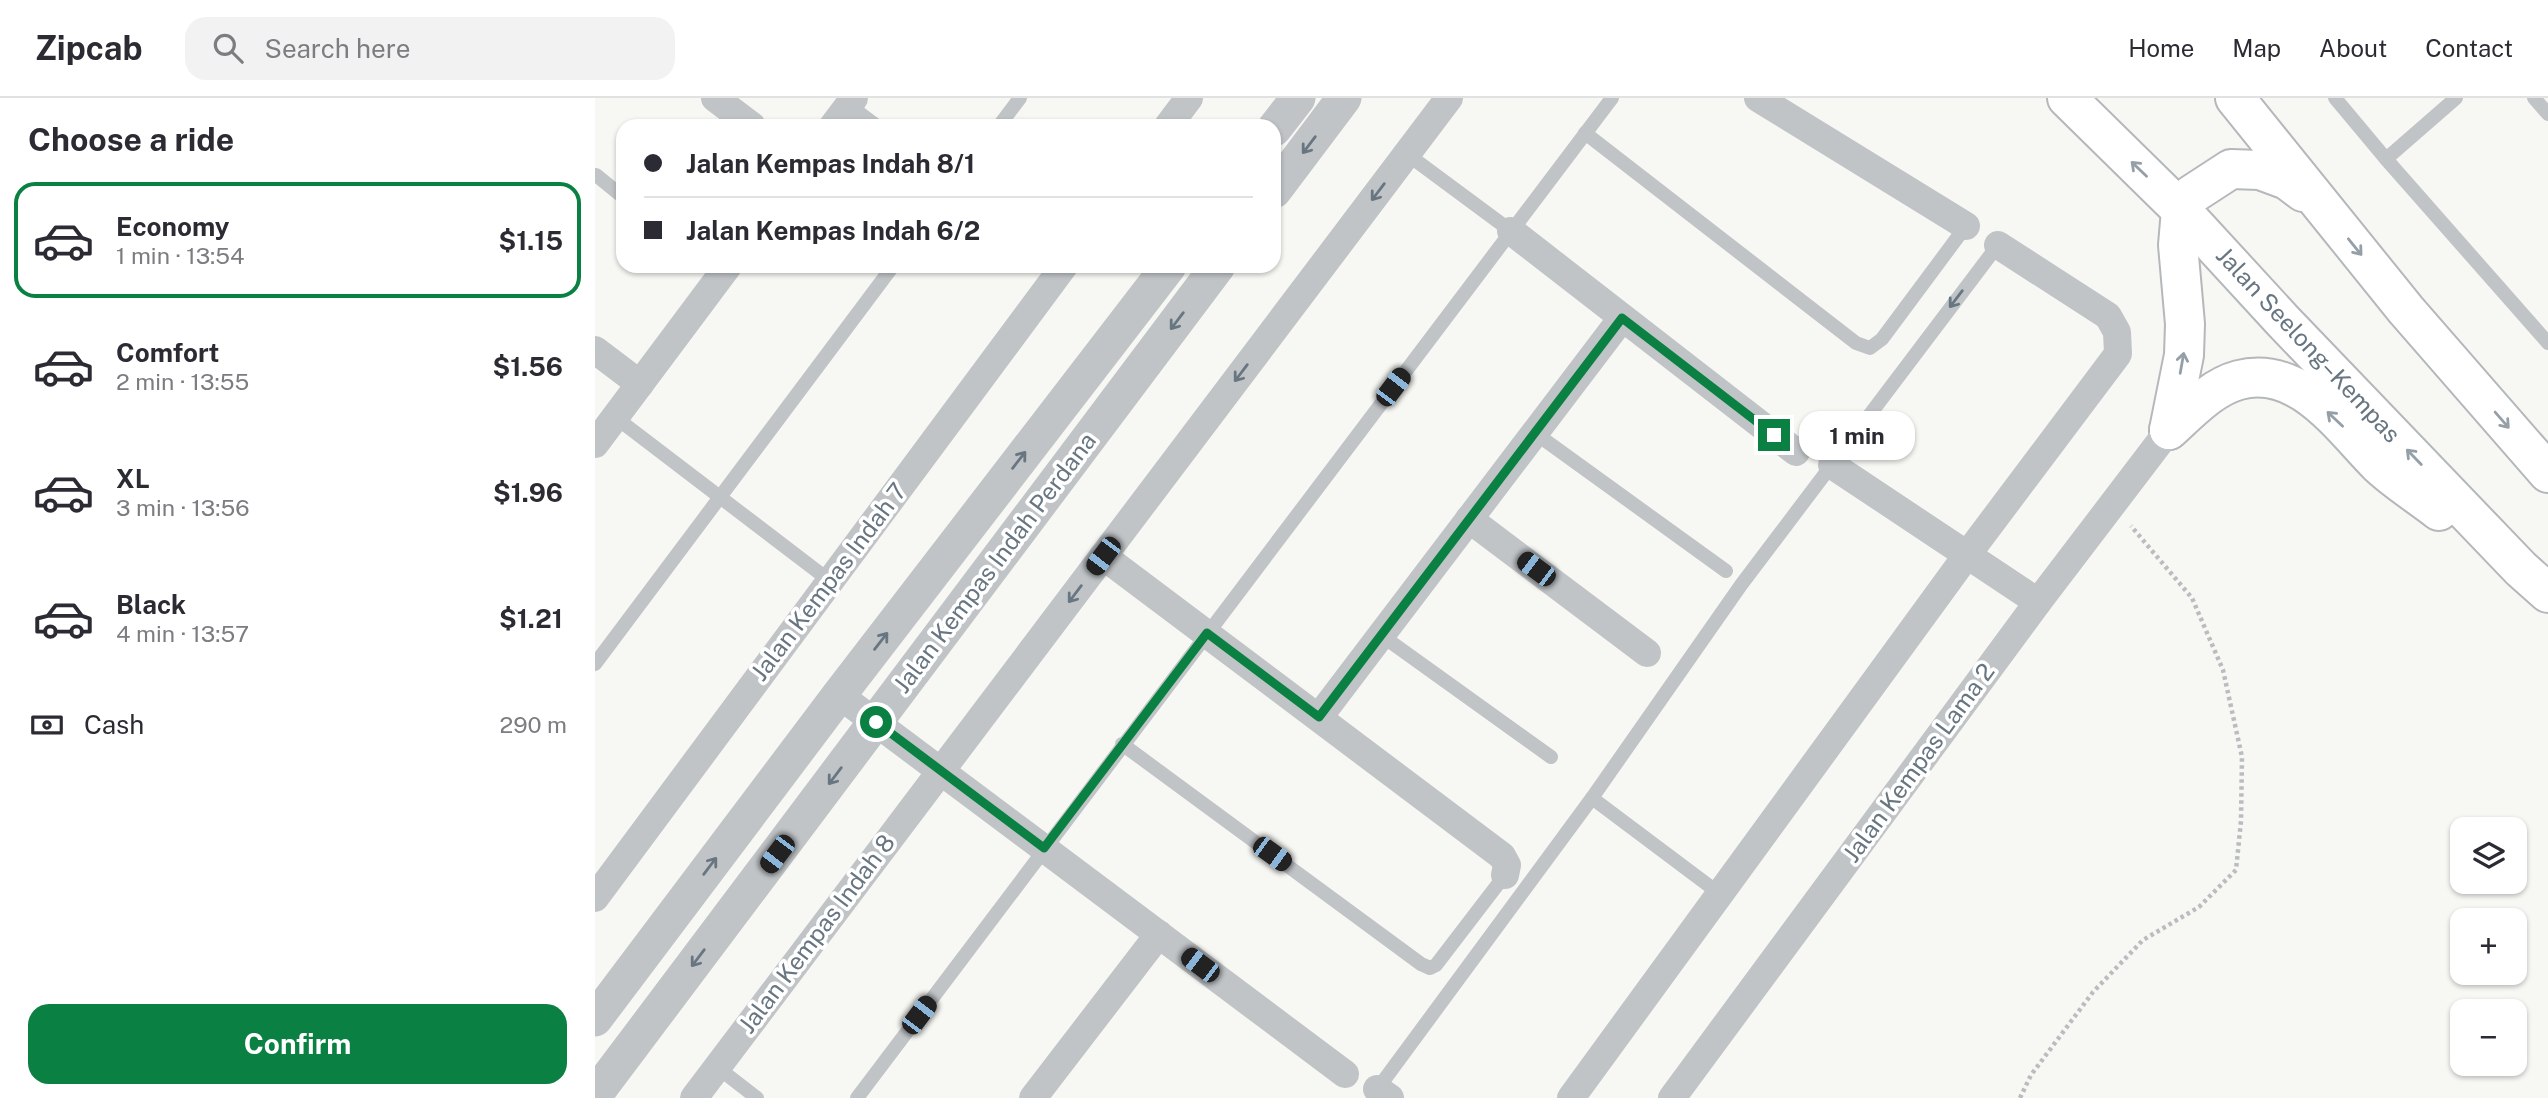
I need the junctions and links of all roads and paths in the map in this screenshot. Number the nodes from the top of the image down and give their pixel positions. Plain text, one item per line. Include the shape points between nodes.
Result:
1 (715, 98) edge
2 (1020, 98) edge
3 (1189, 98) edge
4 (1298, 98) edge
5 (1344, 98) edge
6 (1449, 98) edge
7 (1612, 98) edge
8 (1758, 98) edge
9 (2067, 98) edge
10 (2235, 98) edge
11 (2335, 98) edge
12 (2456, 98) edge
13 (2534, 98) edge
14 (845, 110) edge
15 (2548, 114) edge
16 (743, 119) edge
17 (863, 119) edge
18 (1004, 119) edge
19 (1173, 119) edge
20 (1281, 120) edge
21 (1585, 133) junction
22 (1407, 154) junction
23 (2386, 159) junction
24 (596, 175) edge
25 (1281, 182) edge
26 (616, 191) edge
27 (2318, 202) junction
28 (2181, 211) junction
29 (1966, 226) joint
30 (1511, 231) junction
31 (1998, 245) joint
32 (716, 273) edge
33 (888, 273) edge
34 (1059, 273) edge
35 (1163, 273) edge
36 (1213, 273) edge
37 (1622, 318) junction
38 (2548, 343) edge
39 (595, 350) edge
40 (640, 384) junction
41 (615, 417) junction
42 (2169, 430) junction
43 (1535, 433) junction
44 (595, 444) edge
45 (1795, 452) dead end
46 (1832, 465) junction
47 (2548, 473) edge
48 (720, 496) junction
49 (2113, 504) junction
50 (1469, 519) junction
51 (1967, 555) junction
52 (1103, 556) junction
53 (1727, 571) dead end
54 (830, 581) junction
55 (2535, 581) edge
56 (2038, 602) junction
57 (1207, 633) junction
58 (1381, 635) junction
59 (1647, 653) dead end
60 (595, 664) edge
61 (839, 695) junction
62 (1319, 717) junction
63 (876, 722) junction
64 (1122, 744) junction
65 (1551, 757) dead end
66 (941, 771) junction
67 (1592, 798) junction
68 (1044, 848) junction
69 (1505, 874) joint
70 (1720, 894) junction
71 (596, 895) edge
72 (1159, 934) junction
73 (595, 1018) edge
74 (717, 1067) junction
75 (1345, 1074) dead end
76 (595, 1095) edge
77 (1379, 1095) edge
78 (694, 1098) edge
79 (757, 1098) edge
80 (857, 1098) edge
81 (1033, 1098) edge
82 (1571, 1098) edge
83 (1672, 1098) edge
84 (2020, 1098) edge

1 - 16 street
2 - 18 lane
3 - 19 street
4 - 20 street
5 -> 25 street
6 - 22 street, Jalan Kempas Indah 8
7 - 21 lane
8 - 29 street
28 -> 9 main road, Jalan Seelong–Kempas
10 - 27 main road
11 - 23 lane
12 - 23 lane
13 - 15 lane
14 - 17 lane
21 - 29 lane via 1856,343 1870,348 1882,339
21 - 30 lane
22 - 30 lane
22 -> 52 street, Jalan Kempas Indah 8
23 - 38 lane
24 - 26 lane
27 - 28 main road via 2287,180 2260,170 2231,169 2191,195
27 -> 47 main road
42 -> 28 main road via 2184,355 2178,245
55 -> 28 main road, Jalan Seelong–Kempas
30 - 37 street
30 - 57 lane
31 -> 46 lane
31 - 51 street via 2108,316 2117,332 2118,354
32 - 40 street
33 - 48 lane
34 - 54 street, Jalan Kempas Indah 7
61 -> 35 street, Jalan Kempas Indah Perdana
36 -> 63 street, Jalan Kempas Indah Perdana
37 - 43 street
37 - 45 street
39 - 40 street
40 - 41 street
41 - 44 street
41 - 48 lane
42 - 49 street, Jalan Kempas Lama 2
55 -> 42 main road via 2381,466 2313,398 2286,383 2264,377 2238,380 2213,393
43 - 50 street
43 - 53 lane
46 - 51 street
46 - 67 lane via 1741,585
48 - 54 lane
48 - 60 lane
49 - 56 street, Jalan Kempas Lama 2
49 - 84 path via 2192,598 2223,670 2242,757 2236,870 2199,907 2143,940 2093,992 2031,1075
50 - 58 street
50 - 59 street
51 - 56 street
51 - 70 street
52 - 57 street
52 -> 66 street, Jalan Kempas Indah 8
54 - 71 street, Jalan Kempas Indah 7
56 - 83 street, Jalan Kempas Lama 2
57 - 62 street
57 - 64 lane
58 - 62 street
58 - 65 lane
61 - 63 street
73 -> 61 street, Jalan Kempas Indah Perdana
62 - 69 street via 1502,856
63 - 66 street
63 -> 76 street, Jalan Kempas Indah Perdana
64 - 68 lane
64 - 69 lane via 1430,968
66 - 68 street
66 - 74 street, Jalan Kempas Indah 8
67 - 70 lane
67 - 77 lane
68 - 72 street
68 - 80 lane
70 - 82 street
72 - 75 street
72 - 81 street
74 - 78 street, Jalan Kempas Indah 8
74 - 79 lane

